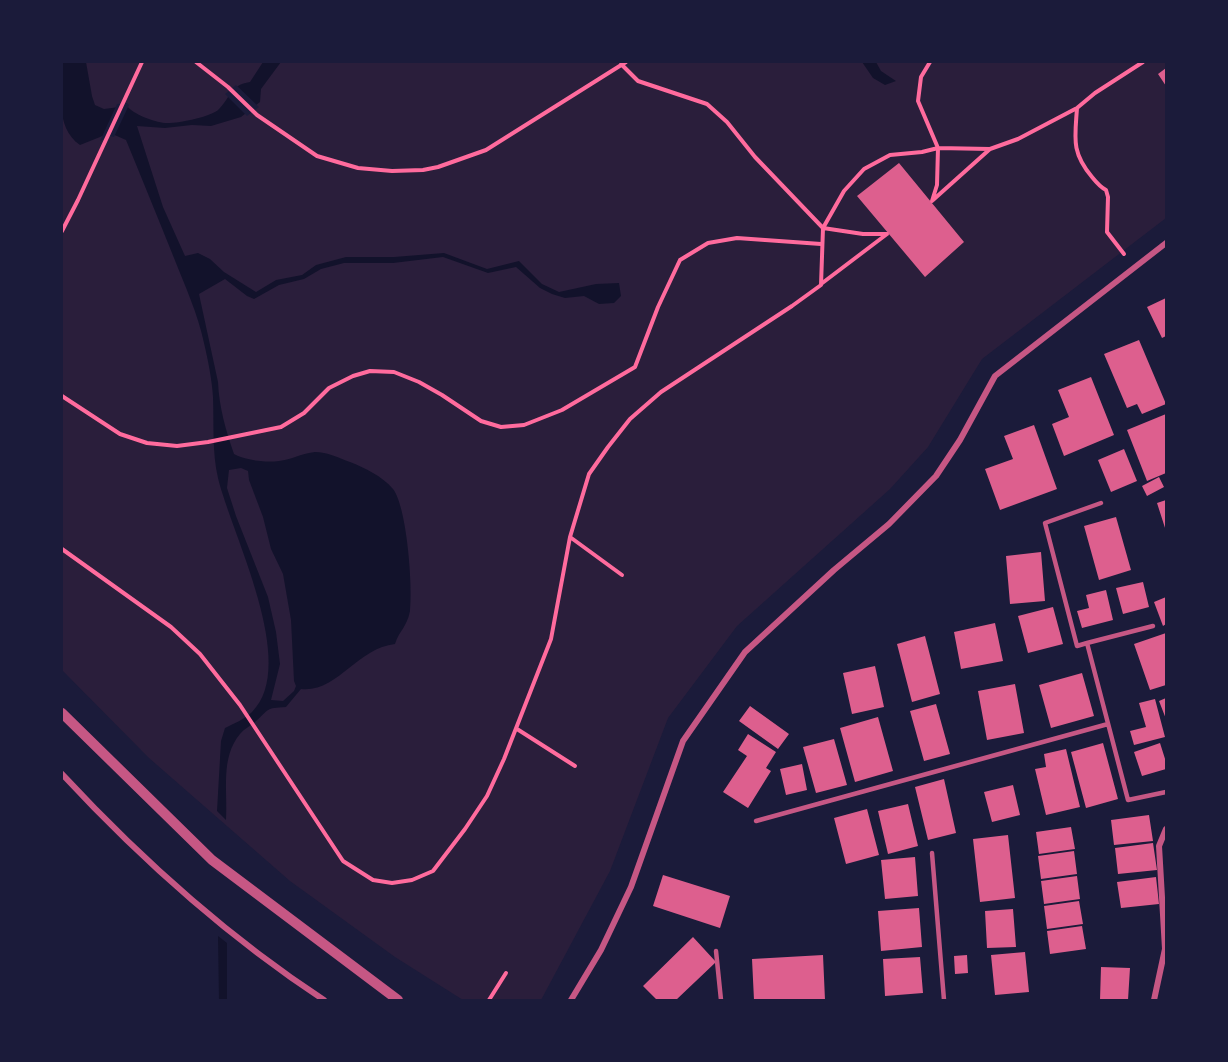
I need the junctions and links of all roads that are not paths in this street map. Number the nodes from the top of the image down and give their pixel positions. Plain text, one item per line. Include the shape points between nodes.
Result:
1 (1167, 243) edge
2 (1101, 503) dead end
3 (1153, 626) dead end
4 (1087, 643) junction
5 (62, 713) edge
6 (1108, 724) junction
7 (62, 774) edge
8 (1167, 792) edge
9 (756, 821) dead end
10 (1167, 829) edge
11 (932, 853) dead end
12 (716, 951) dead end
13 (324, 1000) edge
14 (398, 1000) edge
15 (571, 1000) edge
16 (721, 1000) edge
17 (944, 1000) edge
18 (1154, 1000) edge

1 - 15 street via 995,376 936,476 889,524 745,652 682,741 631,887 602,950
2 - 4 lane via 1045,523 1077,646
3 - 4 lane
4 - 6 lane
5 - 14 street via 212,860
6 - 8 lane via 1128,800
6 - 9 lane
7 - 13 street via 199,906
10 - 18 street via 1160,846 1165,949
11 - 17 lane
12 - 16 lane

